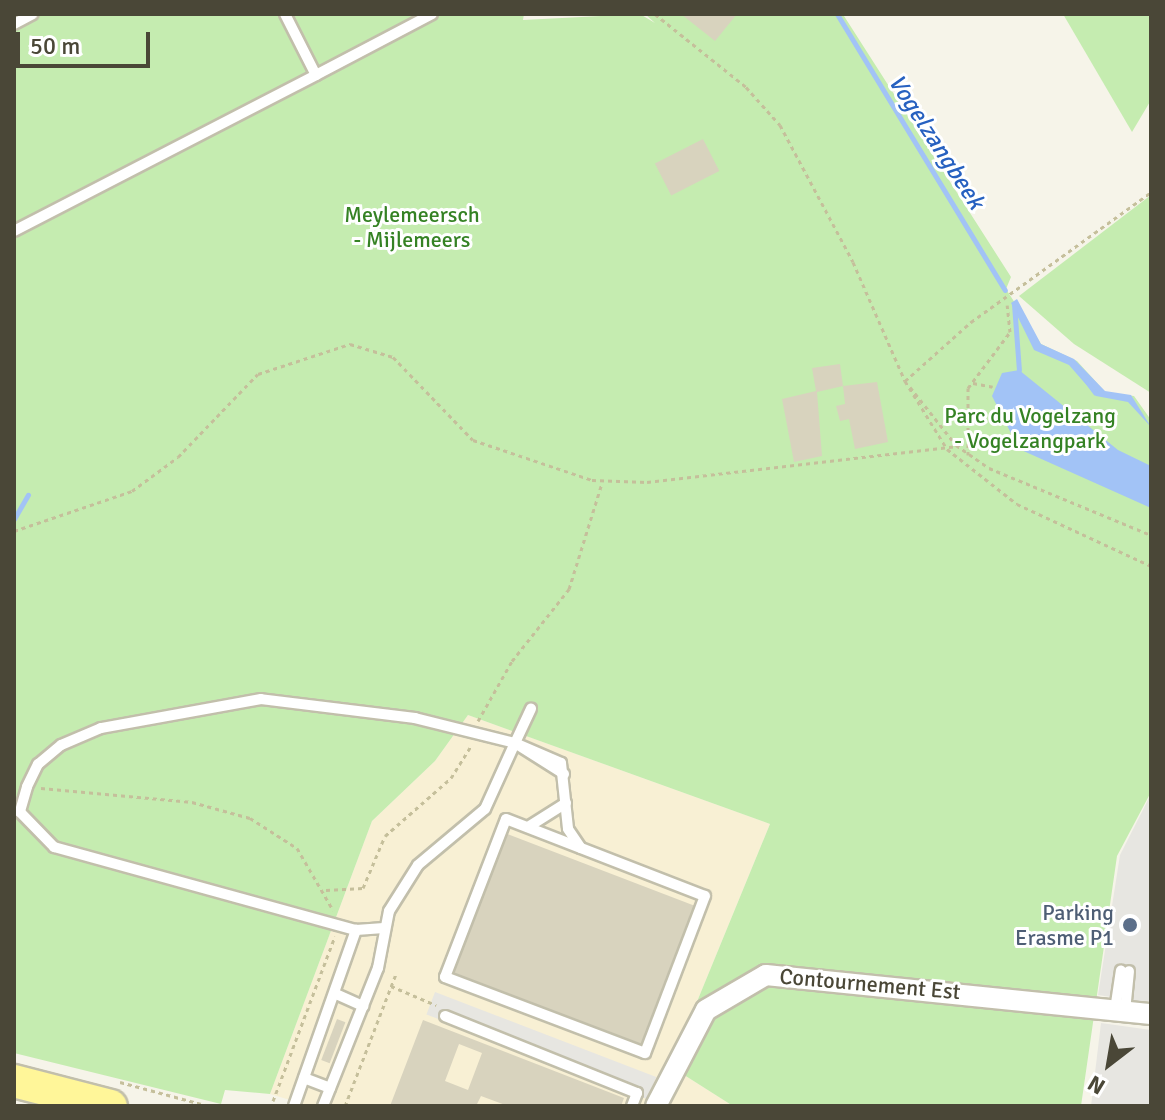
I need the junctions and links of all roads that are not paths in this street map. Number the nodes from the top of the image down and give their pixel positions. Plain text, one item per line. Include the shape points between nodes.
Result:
1 (33, 14) edge
2 (285, 14) edge
3 (432, 14) edge
4 (14, 24) edge
5 (316, 75) junction
6 (14, 231) edge
7 (531, 708) dead end
8 (515, 743) junction
9 (566, 803) junction
10 (17, 812) edge
11 (527, 827) junction
12 (582, 849) junction
13 (384, 928) junction
14 (356, 930) junction
15 (1125, 970) dead end
16 (336, 994) junction
17 (363, 1006) junction
18 (1120, 1011) junction
19 (1151, 1014) edge
20 (445, 1016) road end
21 (304, 1078) junction
22 (14, 1081) edge
23 (330, 1088) junction
24 (111, 1106) edge
25 (294, 1106) edge
26 (323, 1106) edge
27 (632, 1106) edge
28 (656, 1106) edge

1 - 4 lane
2 - 5 lane
3 - 5 lane
5 - 6 lane
7 - 8 lane
8 - 9 lane via 561,763
8 - 10 lane via 354,708 261,699 152,713 61,745 38,764
8 - 13 lane via 485,809 418,865
9 - 11 lane
9 - 12 lane via 568,829
10 - 14 lane via 54,847
11 - 12 lane
11 - 12 lane via 506,819 445,977 645,1053 705,896
13 - 14 lane
13 - 17 lane
14 - 16 lane
15 - 18 lane
16 - 17 lane
16 - 21 lane
17 - 23 lane
18 - 19 street, Contournement Est
18 - 28 street, Contournement Est via 766,975 706,1010
20 - 27 lane via 637,1093
21 - 23 lane
21 - 25 lane
22 - 24 main road
23 - 26 lane

